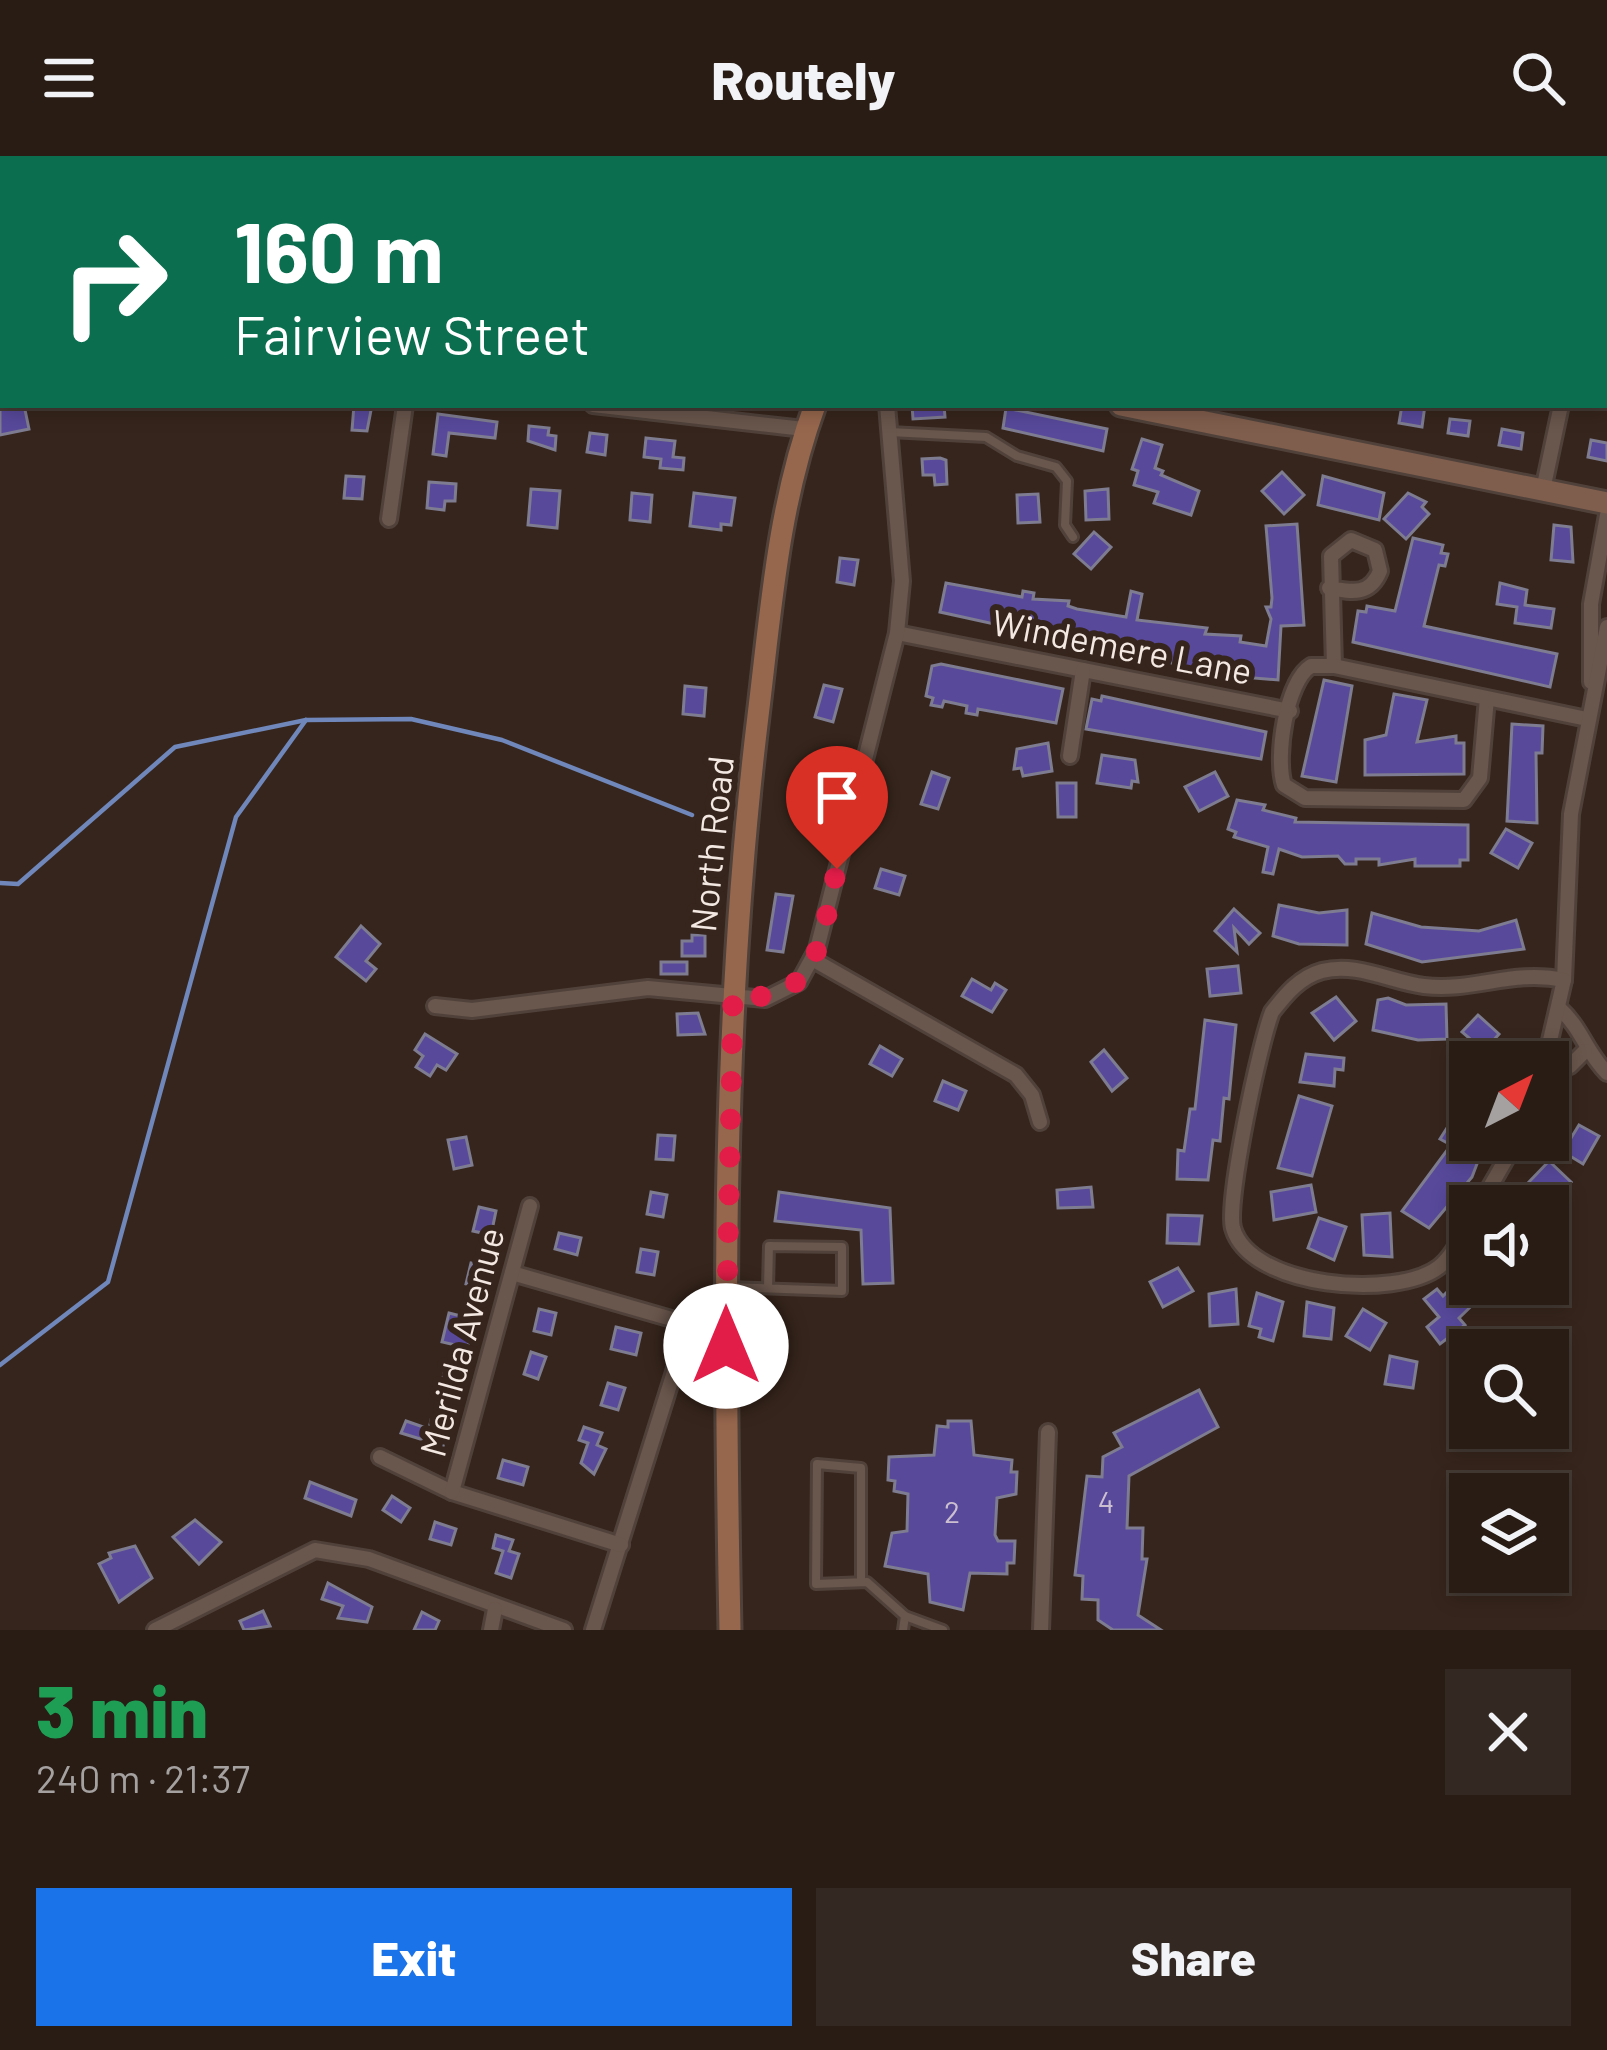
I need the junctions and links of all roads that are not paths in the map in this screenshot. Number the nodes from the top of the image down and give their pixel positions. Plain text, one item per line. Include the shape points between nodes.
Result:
1 (405, 408) edge
2 (645, 408) edge
3 (887, 408) edge
4 (1136, 408) edge
5 (1560, 408) edge
6 (680, 410) edge
7 (809, 411) edge
8 (888, 432) junction
9 (1543, 490) junction
10 (1607, 503) edge
11 (1607, 515) edge
12 (388, 519) dead end
13 (1072, 537) dead end
14 (1329, 587) junction
15 (1607, 627) edge
16 (897, 634) junction
17 (1334, 666) junction
18 (1083, 670) junction
19 (1591, 691) junction
20 (1487, 698) junction
21 (1290, 711) junction
22 (1587, 718) junction
23 (1070, 756) dead end
24 (812, 959) junction
25 (1564, 980) junction
26 (733, 996) junction
27 (435, 1006) dead end
28 (1560, 1009) junction
29 (1551, 1041) edge
30 (1585, 1051) junction
31 (1569, 1066) edge
32 (1607, 1073) edge
33 (1040, 1122) dead end
34 (530, 1206) dead end
35 (1449, 1252) edge
36 (512, 1273) junction
37 (726, 1287) junction
38 (768, 1288) junction
39 (1048, 1432) dead end
40 (380, 1457) dead end
41 (452, 1492) junction
42 (621, 1546) junction
43 (861, 1582) junction
44 (496, 1609) junction
45 (905, 1616) junction
46 (155, 1630) edge
47 (491, 1630) edge
48 (564, 1630) edge
49 (592, 1630) edge
50 (730, 1630) edge
51 (903, 1630) edge
52 (943, 1630) edge
53 (1041, 1630) edge

1 - 12 street
2 - 6 street
3 - 8 street
4 - 9 main road
5 - 9 street
6 - 7 street
7 - 26 main road, North Road via 778,544
8 - 13 lane via 986,436 1056,467 1067,482
8 - 16 street via 902,581
9 - 10 main road
11 - 19 street via 1592,604
14 - 14 street via 1337,547 1357,540 1376,550 1380,572 1371,586
14 - 17 street
15 - 19 street
16 - 18 street, Windemere Lane
16 - 24 street
17 - 20 street
17 - 21 street, Windemere Lane via 1302,672
18 - 21 street, Windemere Lane
18 - 23 street
19 - 22 street
20 - 21 street via 1478,784 1456,801 1297,796 1281,776
20 - 22 street
22 - 25 street via 1568,838
24 - 26 street via 778,996
24 - 33 street via 1016,1075
25 - 28 street
25 - 35 street via 1519,974 1444,987 1324,971 1294,986 1266,1028 1231,1213 1241,1246 1301,1279 1401,1280 1439,1267
26 - 27 street via 648,988 472,1010
26 - 37 main road, North Road
28 - 29 street
28 - 30 street via 1580,1029
30 - 31 street
30 - 32 street
34 - 36 street, Merilda Avenue
36 - 41 street, Merilda Avenue
36 - 42 street via 689,1324
37 - 38 lane
37 - 50 main road, North Road
38 - 38 lane via 842,1291 842,1247 769,1246
39 - 53 street
40 - 41 street
41 - 42 street
42 - 49 street
43 - 43 lane via 816,1584 818,1464 861,1468
43 - 45 lane
44 - 46 street via 369,1559 315,1550
44 - 47 street
44 - 48 street
45 - 51 lane
45 - 52 lane

